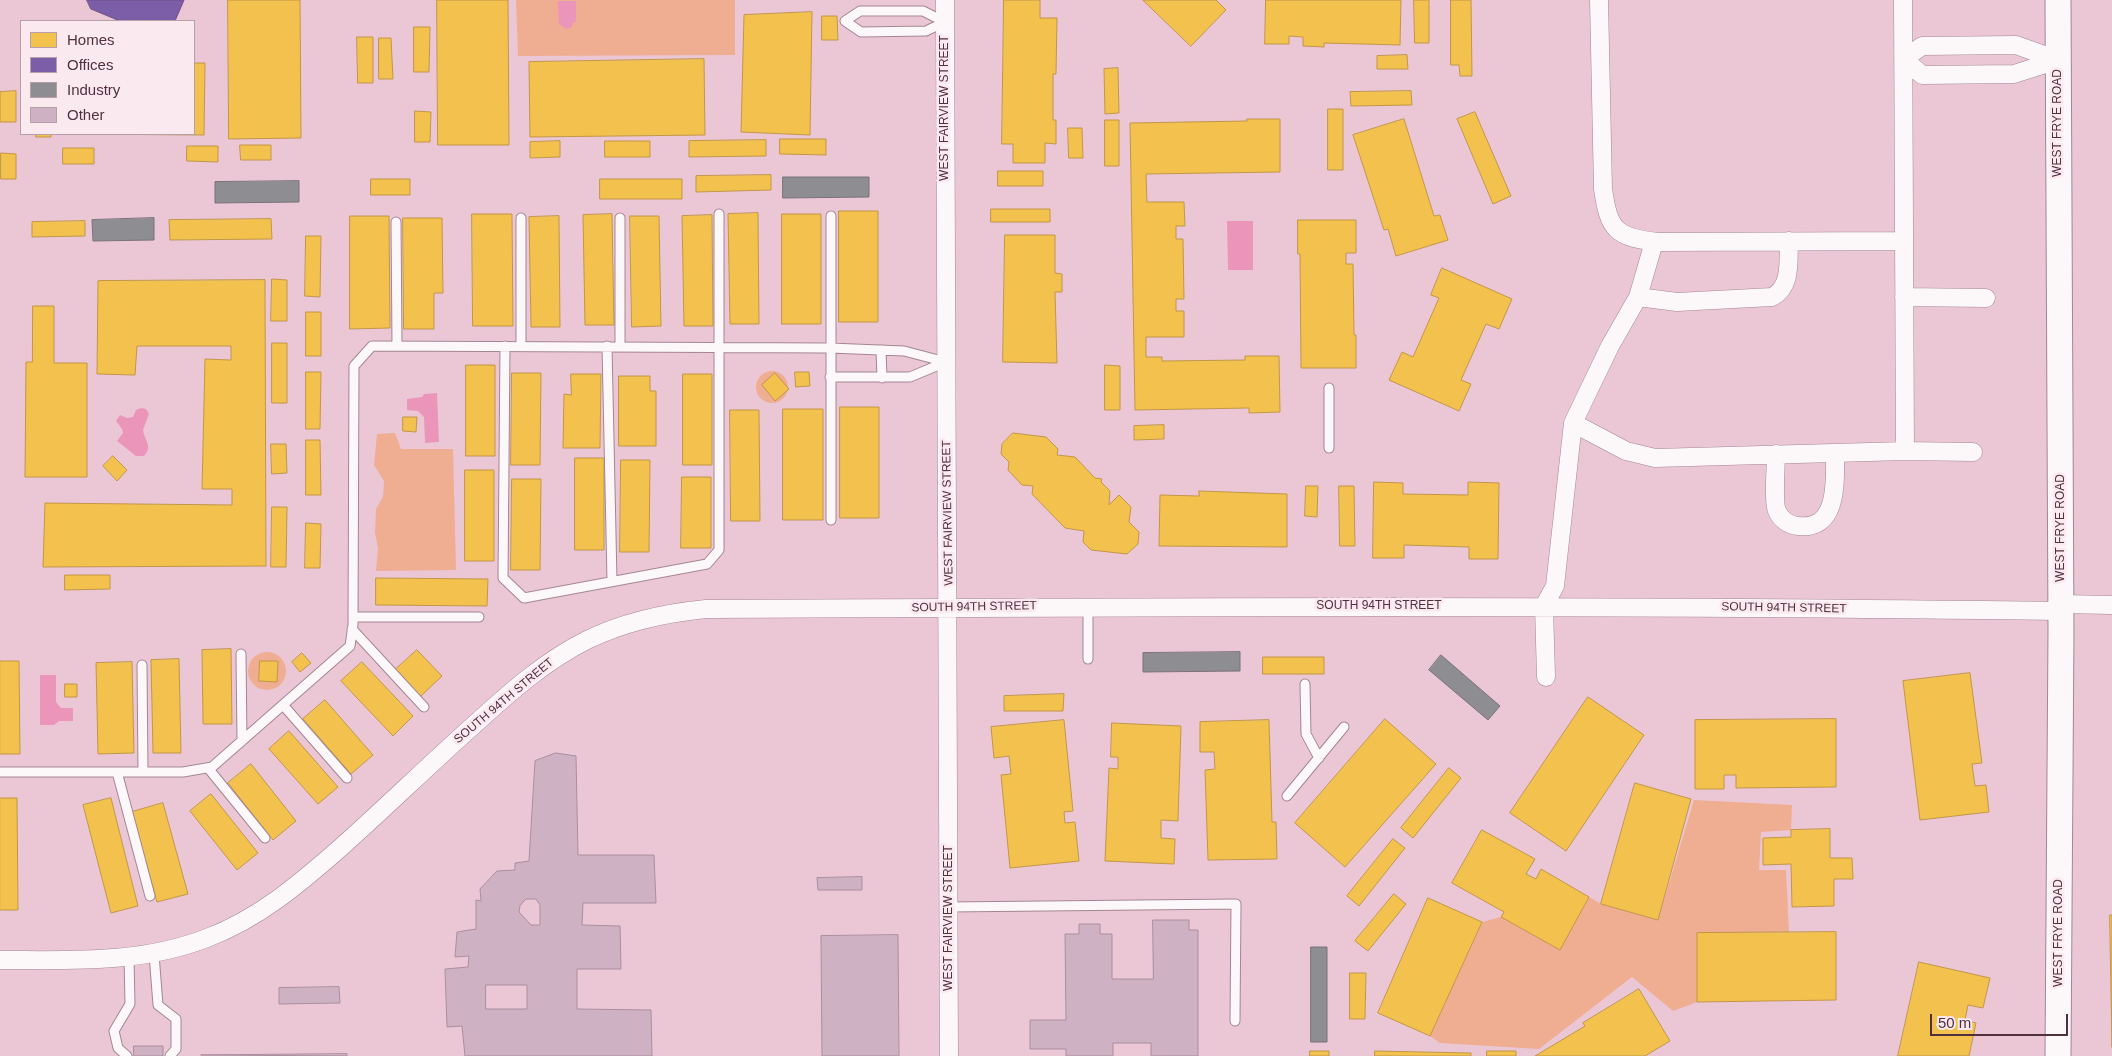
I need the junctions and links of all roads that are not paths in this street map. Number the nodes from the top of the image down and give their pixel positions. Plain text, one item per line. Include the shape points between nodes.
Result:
1 (945, 0) edge
2 (1599, 0) edge
3 (1903, 0) edge
4 (2058, 0) edge
5 (945, 22) junction
6 (1904, 59) junction
7 (2058, 60) junction
8 (719, 214) dead end
9 (831, 216) dead end
10 (521, 218) dead end
11 (620, 218) dead end
12 (396, 222) dead end
13 (1789, 241) junction
14 (1904, 241) junction
15 (1654, 242) junction
16 (1638, 297) junction
17 (1904, 297) junction
18 (1986, 298) dead end
19 (397, 346) junction
20 (505, 346) junction
21 (521, 346) junction
22 (607, 346) junction
23 (620, 346) junction
24 (719, 346) junction
25 (830, 348) junction
26 (881, 350) junction
27 (946, 362) junction
28 (830, 377) junction
29 (882, 378) junction
30 (1329, 388) dead end
31 (1573, 423) junction
32 (1329, 448) dead end
33 (1905, 452) junction
34 (1973, 452) dead end
35 (1835, 453) junction
36 (1776, 454) junction
37 (831, 520) dead end
38 (612, 582) junction
39 (2112, 605) edge
40 (1088, 606) junction
41 (1544, 606) junction
42 (949, 607) junction
43 (2061, 608) junction
44 (353, 617) junction
45 (479, 617) dead end
46 (352, 629) junction
47 (241, 654) dead end
48 (1088, 658) dead end
49 (142, 665) dead end
50 (1546, 677) dead end
51 (1305, 684) dead end
52 (283, 705) junction
53 (424, 707) dead end
54 (1344, 727) dead end
55 (242, 741) junction
56 (1319, 758) junction
57 (208, 768) junction
58 (0, 772) edge
59 (117, 772) junction
60 (143, 772) junction
61 (348, 778) dead end
62 (1287, 796) dead end
63 (264, 838) dead end
64 (150, 896) dead end
65 (948, 907) junction
66 (154, 954) junction
67 (129, 958) junction
68 (0, 960) edge
69 (1235, 1021) dead end
70 (127, 1056) edge
71 (170, 1056) edge
72 (949, 1056) edge
73 (2058, 1056) edge

1 - 5 street, WEST FAIRVIEW STREET
2 - 15 street via 1602,189 1606,214 1617,230 1632,239
3 - 6 street
4 - 7 street, WEST FRYE ROAD
5 - 5 lane via 923,11 860,11 846,21 861,32 926,31
5 - 27 street, WEST FAIRVIEW STREET
6 - 7 street via 1922,46 2016,45
6 - 7 street via 1922,75 2014,74
6 - 14 street
7 - 43 street, WEST FRYE ROAD
8 - 24 lane
9 - 25 lane
10 - 21 lane
11 - 23 lane
12 - 19 lane
13 - 14 street
13 - 15 street
13 - 16 street via 1786,284 1780,293 1772,297 1677,302
14 - 17 street
15 - 16 street
16 - 31 street
17 - 18 street
17 - 33 street
19 - 20 lane
19 - 44 lane via 372,346 354,366
20 - 21 lane
20 - 38 lane via 504,578 524,598
21 - 22 lane
22 - 23 lane
22 - 38 lane
23 - 24 lane
24 - 25 lane
24 - 38 lane via 719,550 707,564
25 - 26 lane
25 - 28 lane
26 - 27 lane via 904,351
26 - 29 lane
27 - 29 lane via 910,377
27 - 42 street, WEST FAIRVIEW STREET
28 - 29 lane
28 - 37 lane
30 - 32 lane
31 - 36 street via 1626,451 1655,458
31 - 41 street via 1554,586
33 - 34 street
33 - 35 street
35 - 36 street
35 - 36 street via 1832,504 1827,516 1818,523 1799,526 1784,522 1777,510
39 - 43 street, SOUTH 94TH STREET
40 - 41 street, SOUTH 94TH STREET
40 - 42 street, SOUTH 94TH STREET
40 - 48 lane
41 - 43 street, SOUTH 94TH STREET
41 - 50 street
42 - 65 street, WEST FAIRVIEW STREET
42 - 66 street, SOUTH 94TH STREET via 706,609 649,618 589,639 562,653 505,697 299,884 238,924 208,938
43 - 73 street, WEST FRYE ROAD
44 - 45 lane
44 - 46 lane
46 - 52 lane via 350,646
46 - 53 lane
47 - 55 lane
49 - 60 lane
51 - 56 lane via 1306,734
52 - 55 lane
52 - 61 lane
54 - 56 lane
55 - 57 lane
56 - 62 lane
57 - 60 lane
57 - 63 lane
58 - 59 lane
59 - 60 lane
59 - 64 lane
65 - 69 lane via 1236,904
65 - 72 street, WEST FAIRVIEW STREET
66 - 67 street, SOUTH 94TH STREET
66 - 71 lane via 158,1004 176,1019 176,1049
67 - 68 street, SOUTH 94TH STREET
67 - 70 lane via 130,1004 114,1031 118,1048

